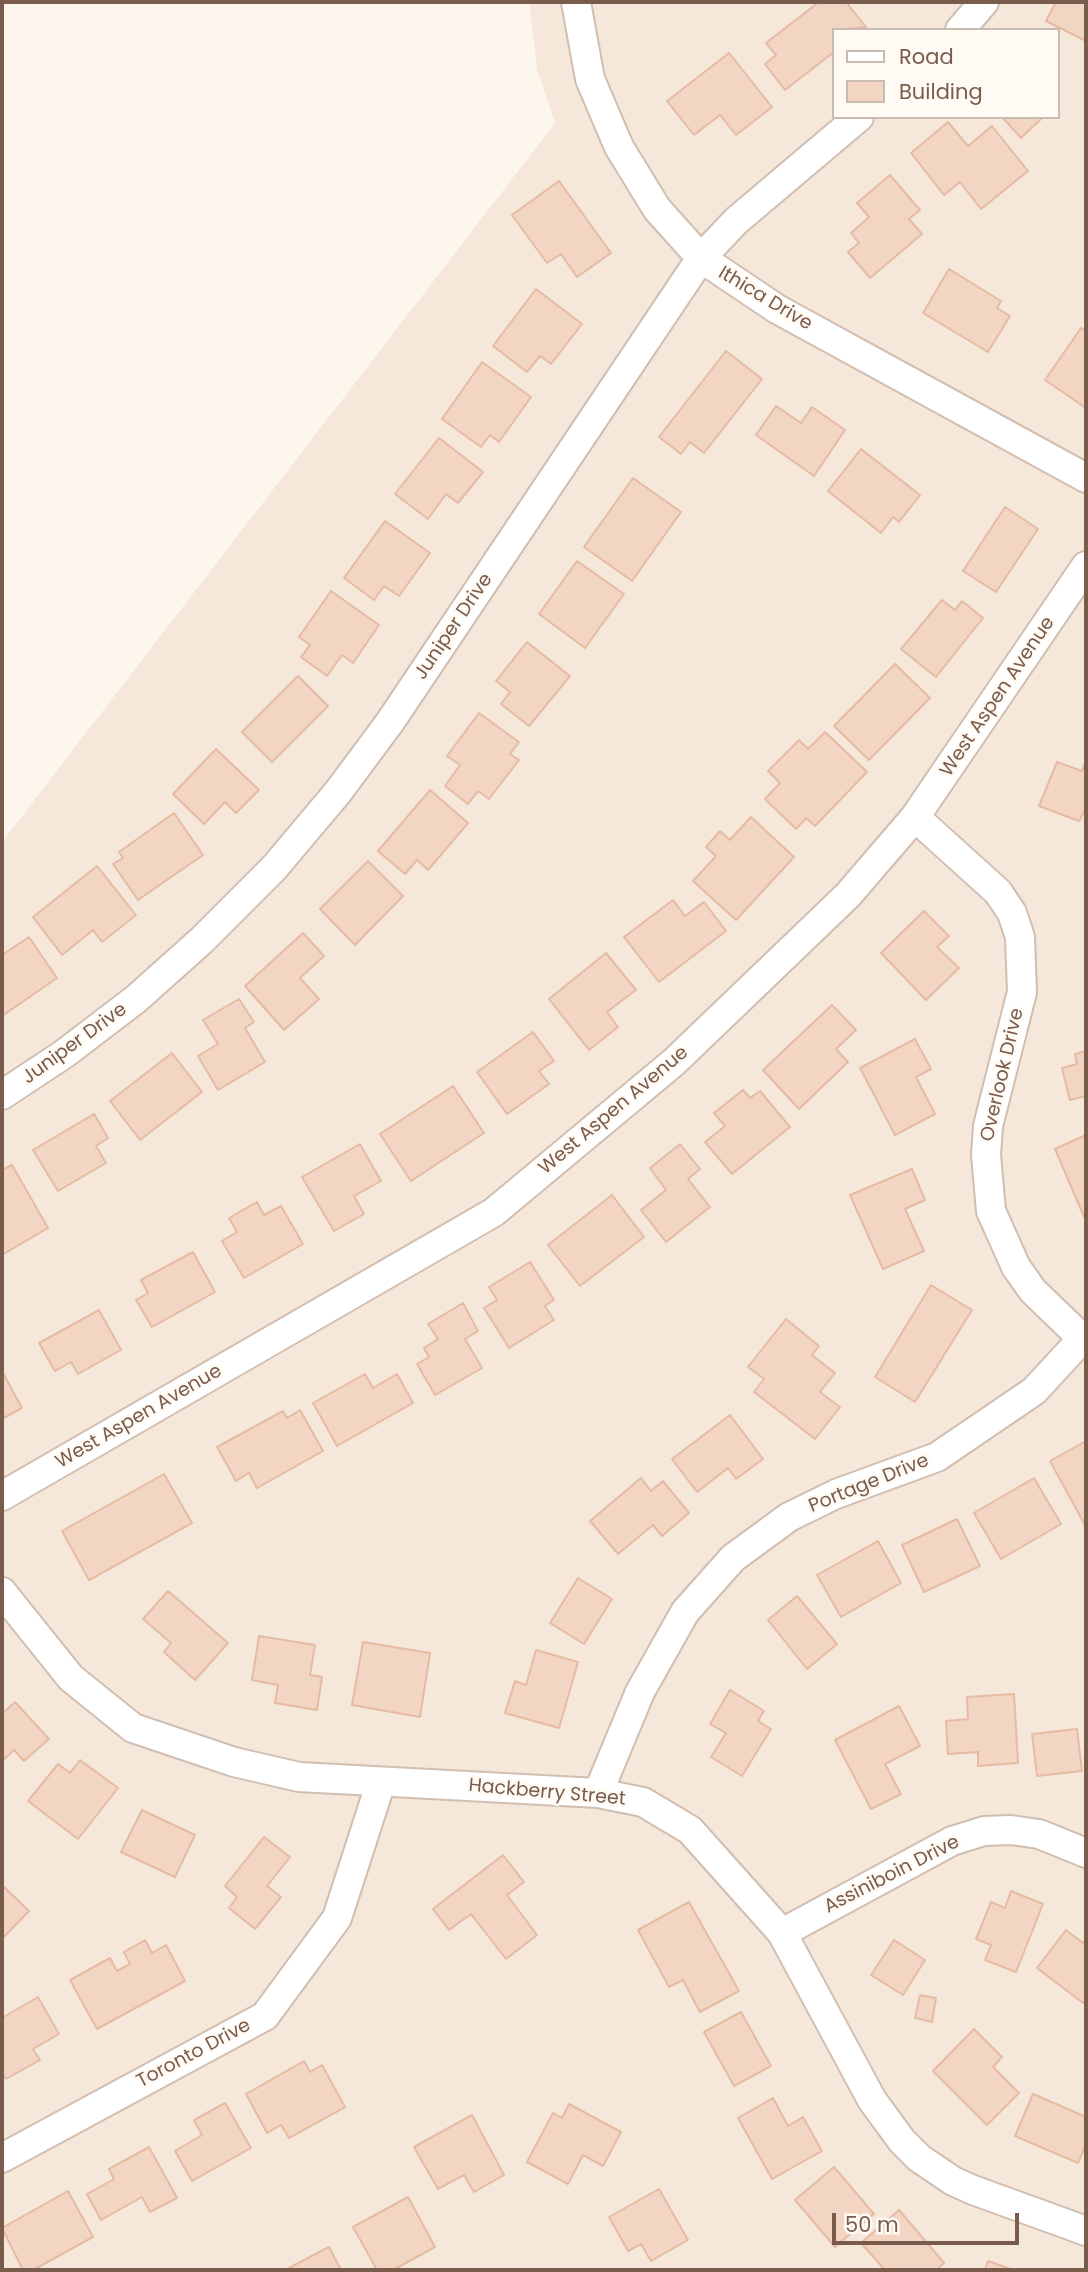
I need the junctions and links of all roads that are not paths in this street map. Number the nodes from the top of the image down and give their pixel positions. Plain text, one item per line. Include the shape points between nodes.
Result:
1 (576, 2) edge
2 (984, 2) edge
3 (962, 28) edge
4 (857, 119) edge
5 (701, 258) junction
6 (1086, 478) edge
7 (1086, 566) edge
8 (915, 817) junction
9 (2, 1095) edge
10 (1084, 1341) edge
11 (2, 1496) edge
12 (2, 1592) edge
13 (380, 1782) junction
14 (598, 1793) junction
15 (1086, 1853) edge
16 (782, 1933) junction
17 (2, 2158) edge
18 (1086, 2231) edge

1 - 5 street, Ithica Drive via 590,79 619,148 657,209
2 - 3 street
4 - 5 street, Juniper Drive via 736,221
5 - 6 street, Ithica Drive via 778,309
5 - 9 street, Juniper Drive via 390,722 309,828 237,906 145,992
7 - 8 street, West Aspen Avenue
8 - 10 street, Overlook Drive via 998,892 1020,937 1022,992 988,1126 988,1192 1000,1238 1016,1267 1033,1291
8 - 11 street, West Aspen Avenue via 848,895 674,1062 494,1212
10 - 14 street, Portage Drive via 1034,1391 937,1457 824,1499 789,1517 733,1558 685,1612 640,1692
12 - 13 street, Hackberry Street via 71,1678 133,1728 234,1762 299,1777
13 - 14 street, Hackberry Street
13 - 17 street, Toronto Drive via 337,1918 265,2016
14 - 16 street, Hackberry Street via 643,1802 690,1830
15 - 16 street, Assiniboin Drive via 1039,1834 984,1831 952,1841
16 - 18 street, Hackberry Street via 872,2100 919,2158 953,2181

